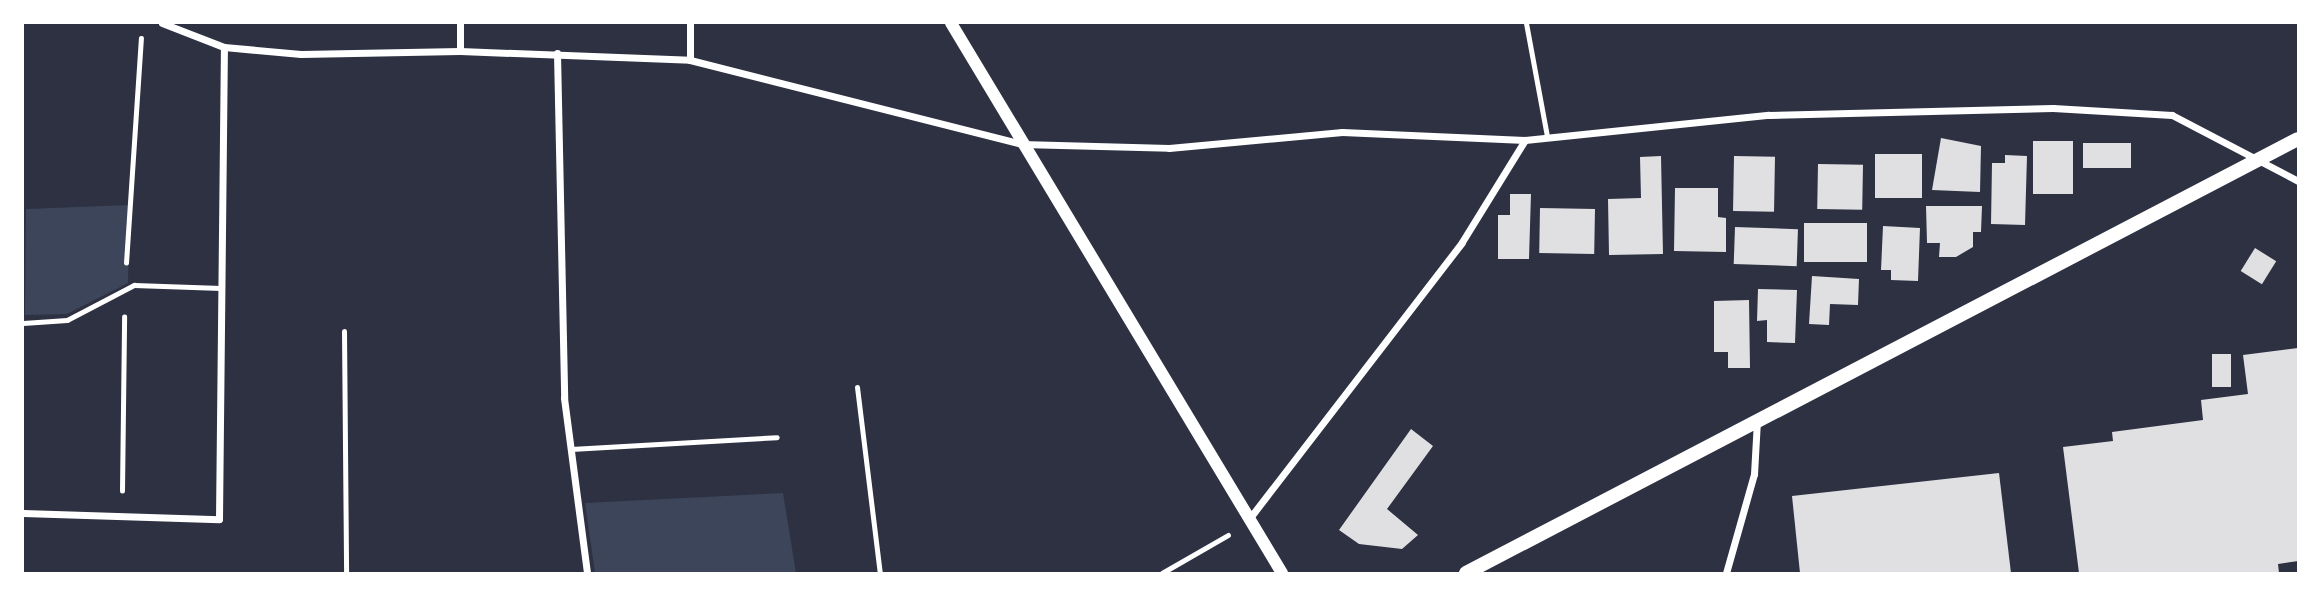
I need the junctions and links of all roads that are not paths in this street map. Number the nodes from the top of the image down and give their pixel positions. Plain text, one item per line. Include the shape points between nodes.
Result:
1 (162, 23) edge
2 (460, 23) edge
3 (690, 23) edge
4 (951, 23) edge
5 (1526, 23) edge
6 (224, 47) junction
7 (460, 51) junction
8 (557, 53) junction
9 (690, 60) junction
10 (1547, 136) junction
11 (2298, 139) edge
12 (1525, 140) junction
13 (1021, 144) junction
14 (2252, 162) junction
15 (2298, 181) edge
16 (221, 288) junction
17 (23, 323) edge
18 (344, 331) dead end
19 (857, 387) dead end
20 (1757, 417) junction
21 (777, 437) dead end
22 (571, 449) junction
23 (23, 513) edge
24 (1249, 519) junction
25 (346, 573) edge
26 (587, 573) edge
27 (880, 573) edge
28 (1282, 573) edge
29 (1466, 573) edge
30 (1726, 573) edge

1 - 6 street
2 - 7 street
3 - 9 street
4 - 13 street
5 - 10 lane
6 - 7 street via 301,54
6 - 16 street
7 - 8 street
8 - 9 street
8 - 22 street via 564,398
9 - 13 street
10 - 12 street
10 - 14 street via 1769,115 2053,108 2172,115
11 - 14 main road
12 - 13 street via 1342,132 1169,148
12 - 24 street via 1462,242
13 - 24 street
14 - 15 street
14 - 20 main road
16 - 17 lane via 134,285 67,320
16 - 23 street via 219,519
18 - 25 lane
19 - 27 lane
20 - 29 main road
20 - 30 street via 1754,474
21 - 22 lane
22 - 26 street
24 - 28 street

